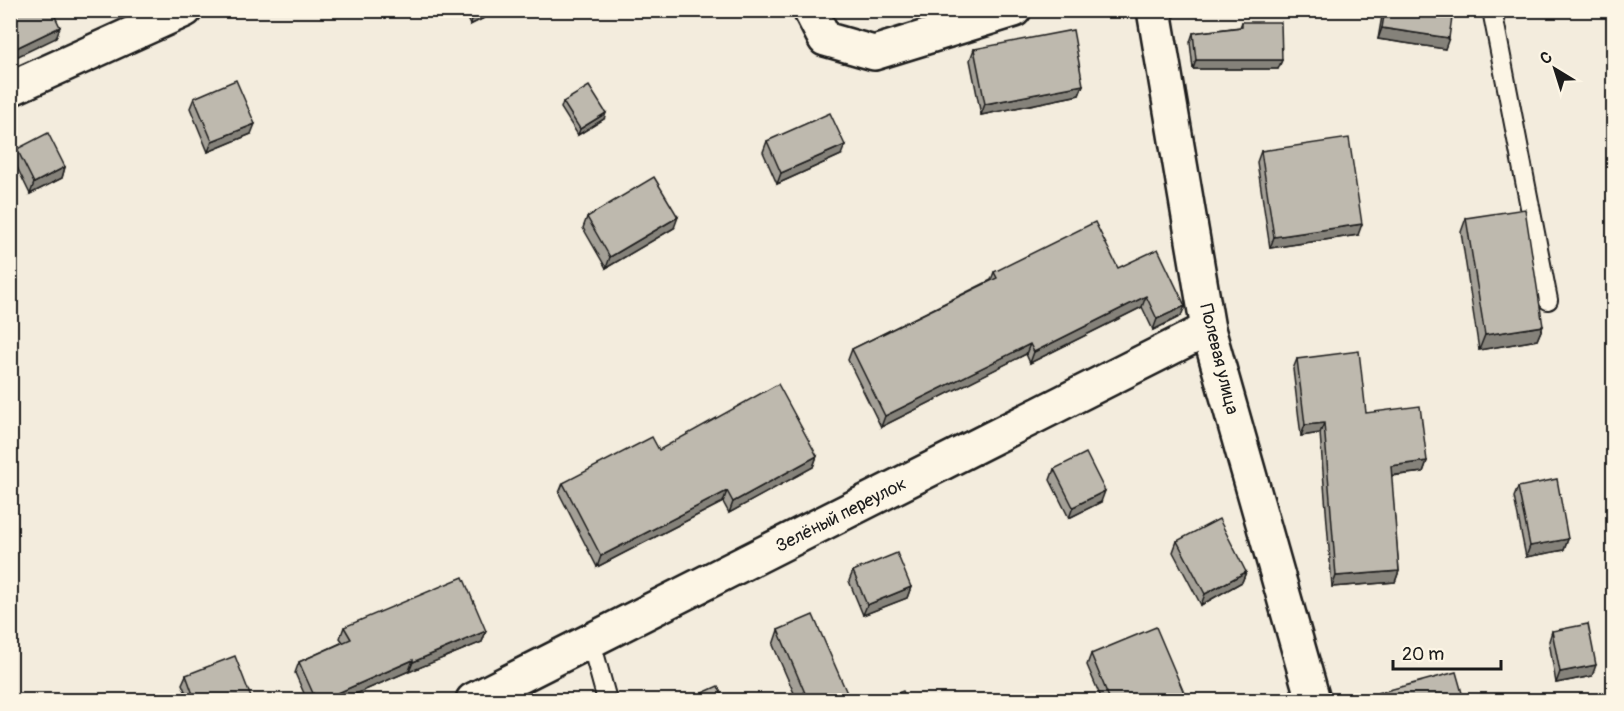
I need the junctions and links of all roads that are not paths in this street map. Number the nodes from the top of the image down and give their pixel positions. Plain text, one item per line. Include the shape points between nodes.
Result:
1 (185, 10) edge
2 (810, 10) edge
3 (1014, 10) edge
4 (1154, 10) edge
5 (1492, 10) edge
6 (10, 89) edge
7 (1548, 300) dead end
8 (1208, 329) junction
9 (591, 642) junction
10 (473, 700) edge
11 (607, 700) edge
12 (1313, 700) edge

1 - 6 street
2 - 3 street via 825,39 874,53
4 - 8 street, Полевая улица
5 - 7 lane
8 - 9 street, Зелёный переулок
8 - 12 street, Полевая улица
9 - 10 street, Зелёный переулок
9 - 11 lane

